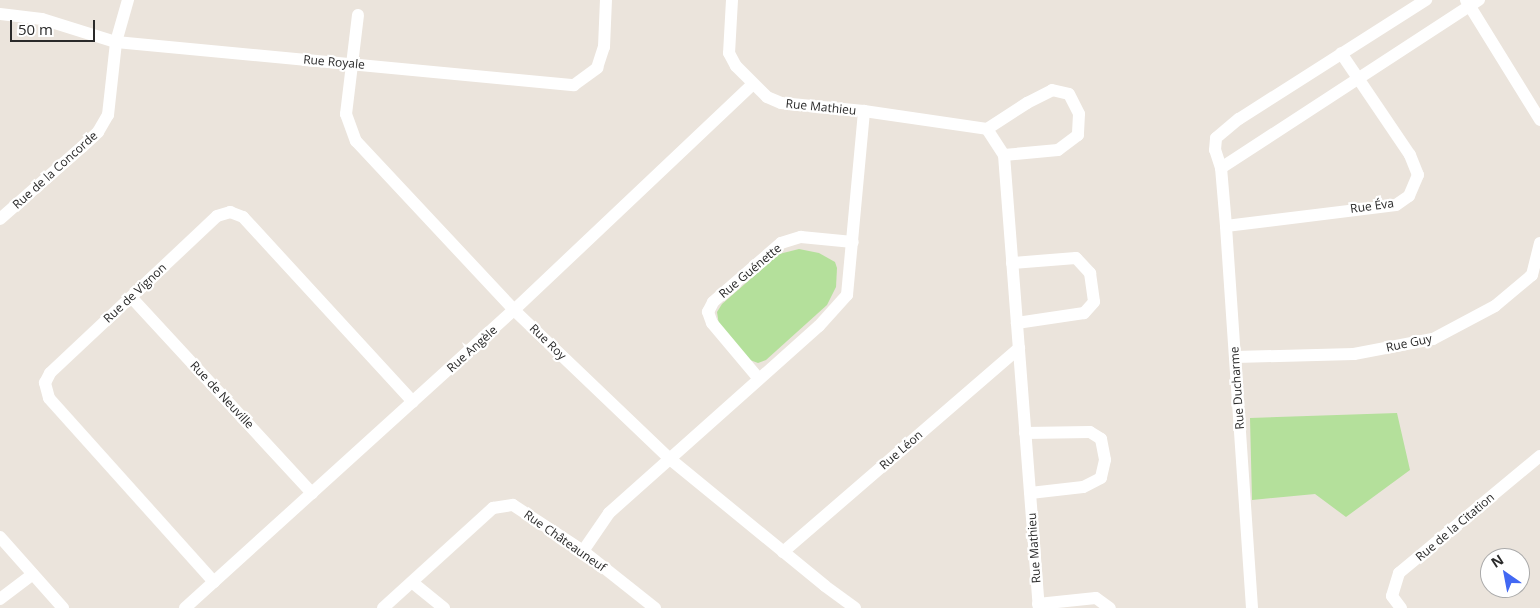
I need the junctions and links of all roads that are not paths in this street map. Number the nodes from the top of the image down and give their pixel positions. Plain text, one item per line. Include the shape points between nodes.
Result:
1 (128, 0) edge
2 (606, 0) edge
3 (732, 0) edge
4 (1426, 0) edge
5 (1472, 2) edge
6 (0, 14) edge
7 (358, 15) dead end
8 (116, 42) junction
9 (1341, 53) junction
10 (353, 64) junction
11 (1357, 78) junction
12 (753, 84) junction
13 (864, 111) junction
14 (1540, 120) edge
15 (987, 129) junction
16 (1004, 155) junction
17 (1221, 168) junction
18 (0, 219) edge
19 (1226, 226) junction
20 (853, 242) junction
21 (1540, 243) edge
22 (1012, 264) junction
23 (130, 297) junction
24 (514, 310) junction
25 (1017, 323) junction
26 (1019, 348) junction
27 (1235, 357) junction
28 (760, 379) junction
29 (413, 402) junction
30 (1025, 434) junction
31 (1540, 456) edge
32 (670, 459) junction
33 (1030, 492) junction
34 (312, 493) junction
35 (0, 538) edge
36 (583, 551) junction
37 (783, 552) junction
38 (33, 574) junction
39 (214, 582) junction
40 (413, 583) junction
41 (0, 599) edge
42 (1038, 606) edge
43 (63, 608) edge
44 (185, 608) edge
45 (383, 608) edge
46 (444, 608) edge
47 (655, 608) edge
48 (855, 608) edge
49 (1110, 608) edge
50 (1252, 608) edge
51 (1402, 608) edge

1 - 8 street, Rue de la Concorde
2 - 10 street, Rue Royale via 604,47 597,68 574,85
3 - 12 street, Rue Mathieu via 729,53
4 - 9 street, Rue Ducharme
5 - 11 street
5 - 14 street
6 - 8 street, Rue Royale via 42,19
7 - 10 street, Rue Roy
8 - 10 street, Rue Royale
8 - 18 street, Rue de la Concorde via 108,114 98,132
9 - 11 street, Rue Éva
9 - 17 street, Rue Ducharme via 1239,119 1216,138 1215,150
10 - 24 street, Rue Roy via 346,114 356,141
11 - 17 street
11 - 19 street, Rue Éva via 1410,154 1418,175 1409,196 1396,205
12 - 13 street, Rue Mathieu via 767,97 781,103
12 - 24 street, Rue Angèle
13 - 15 street, Rue Mathieu
13 - 20 street
15 - 16 street, Rue Mathieu
15 - 16 street via 1052,90 1069,94 1079,114 1078,135 1058,150
16 - 22 street, Rue Mathieu
17 - 19 street, Rue Ducharme
19 - 27 street, Rue Ducharme
20 - 28 street via 846,295 819,326
20 - 28 street, Rue Guénette via 801,237 781,243 713,302 708,312 712,323
21 - 27 street, Rue Guy via 1532,276 1495,306 1433,339 1354,354
22 - 25 street, Rue Mathieu
22 - 25 street via 1076,258 1090,272 1094,302 1084,313
23 - 29 street, Rue de Vignon via 217,216 230,212 243,216
23 - 34 street, Rue de Neuville
23 - 39 street, Rue de Vignon via 50,373 45,384 48,398
24 - 29 street, Rue Angèle
24 - 32 street, Rue Roy
25 - 26 street, Rue Mathieu
26 - 30 street, Rue Mathieu
26 - 37 street, Rue Léon
27 - 50 street, Rue Ducharme
28 - 32 street
29 - 34 street, Rue Angèle
30 - 33 street, Rue Mathieu
30 - 33 street via 1090,432 1101,439 1105,460 1101,478 1082,486
31 - 51 street, Rue de la Citation via 1399,574 1392,596
32 - 36 street via 609,513
32 - 37 street, Rue Roy
33 - 42 street, Rue Mathieu
34 - 39 street, Rue Angèle
35 - 38 street
36 - 40 street, Rue Châteauneuf via 513,505 493,508
36 - 47 street, Rue Châteauneuf
37 - 48 street, Rue Roy
38 - 41 street
38 - 43 street
39 - 44 street, Rue Angèle
40 - 45 street, Rue Châteauneuf
40 - 46 street
42 - 49 street, Rue Mathieu via 1096,598

